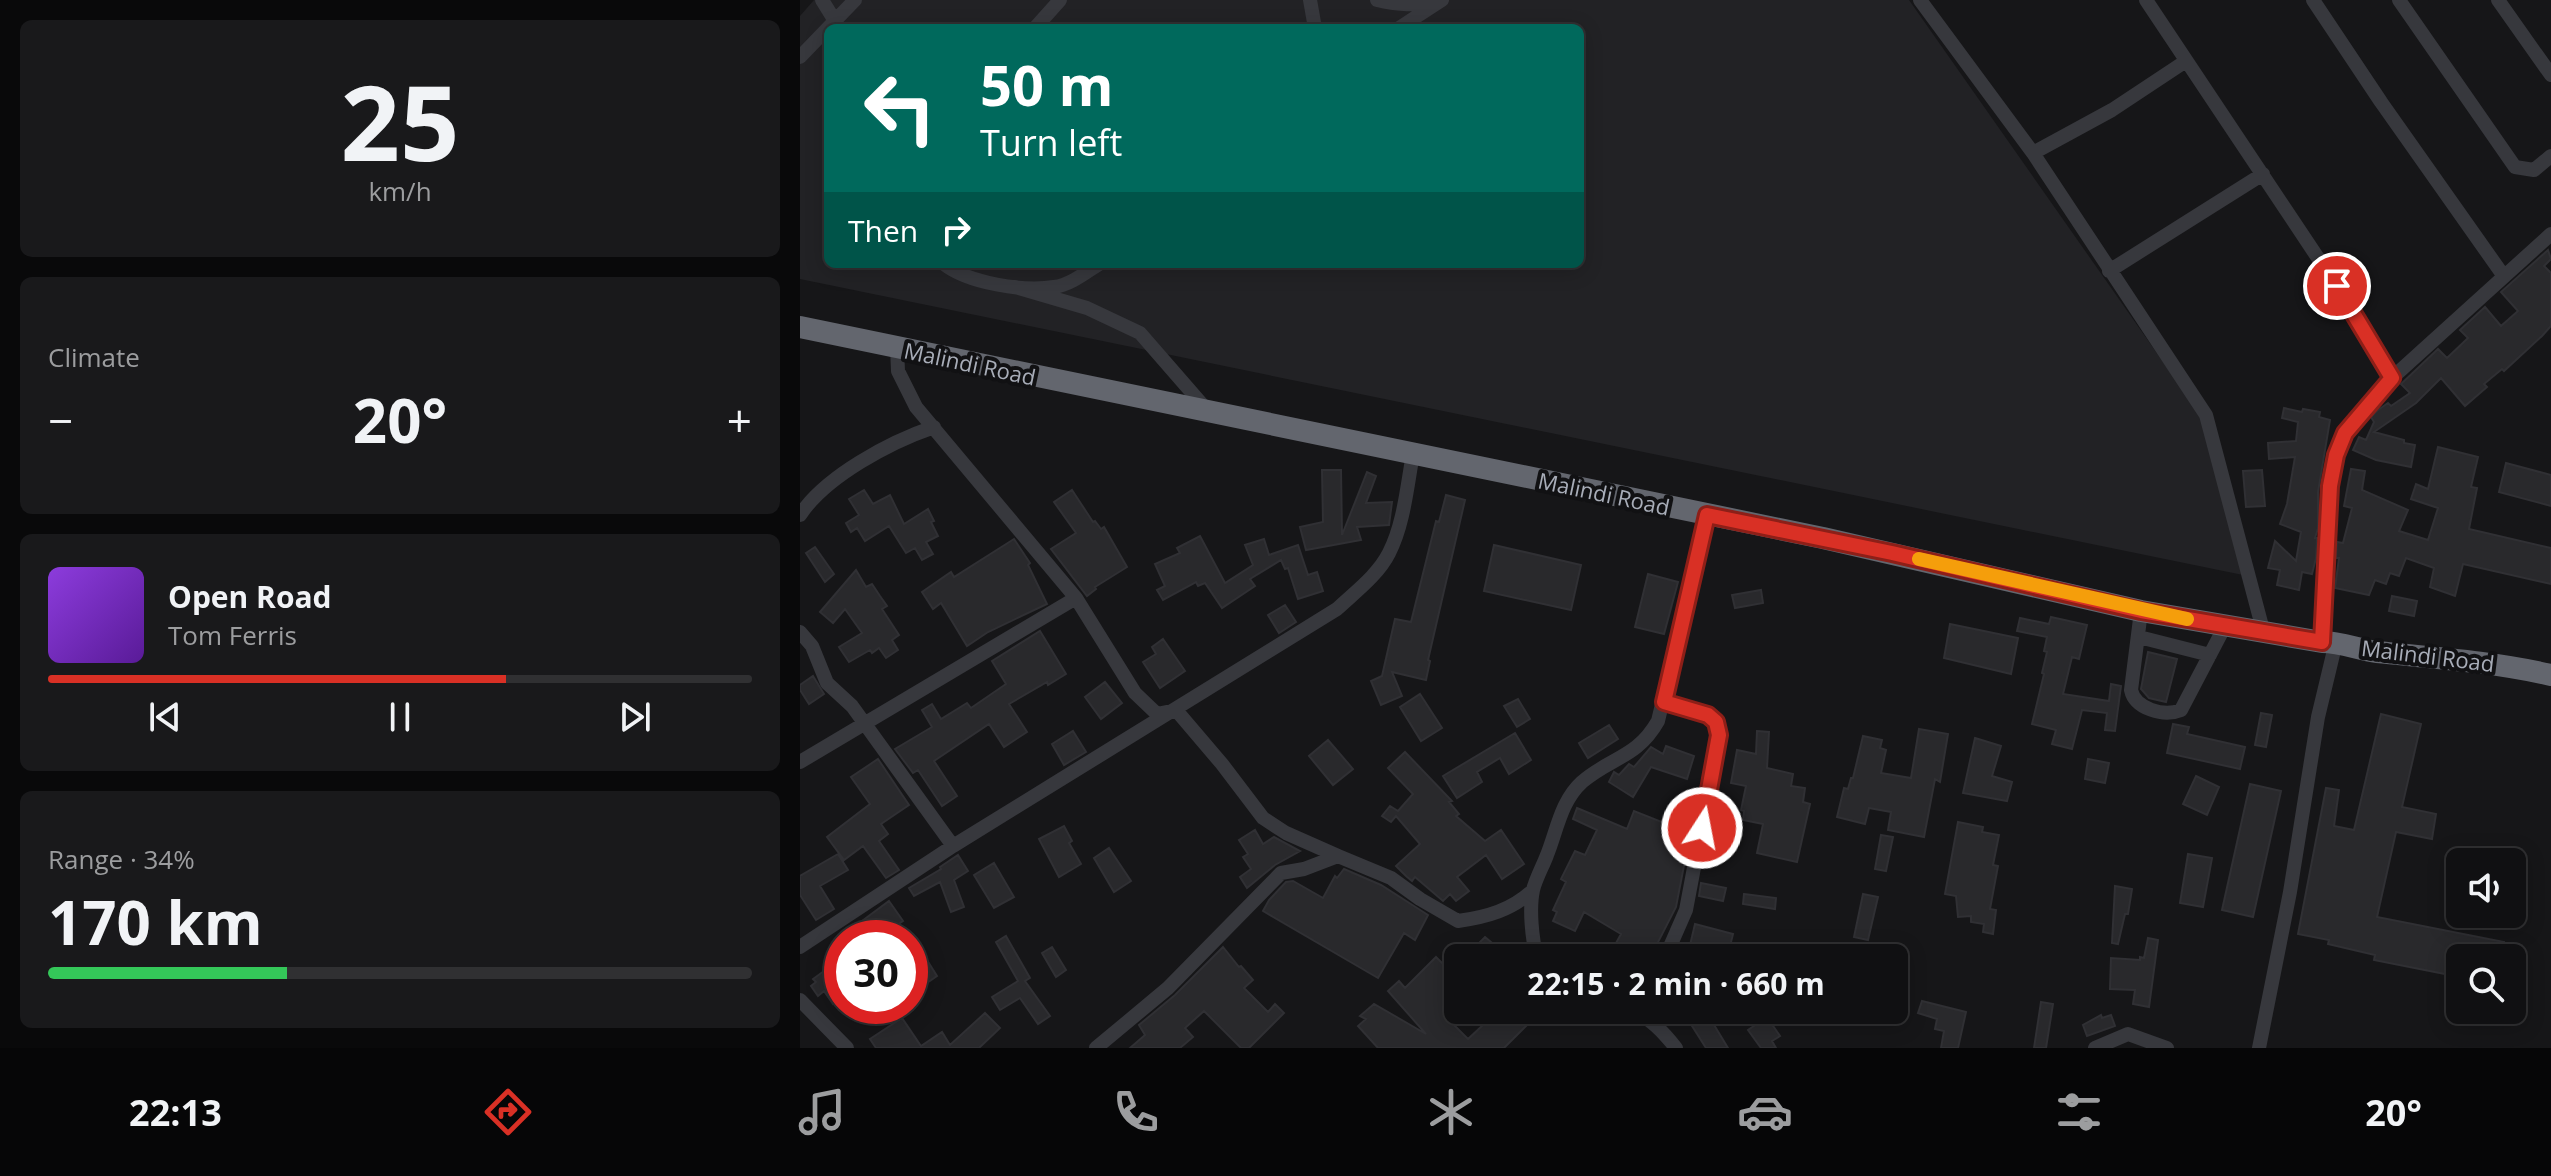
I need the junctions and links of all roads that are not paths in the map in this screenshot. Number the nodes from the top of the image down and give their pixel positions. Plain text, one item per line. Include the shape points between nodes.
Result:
1 (822, 0) edge
2 (855, 0) edge
3 (1060, 0) edge
4 (1310, 0) edge
5 (1377, 0) edge
6 (1429, 0) edge
7 (1442, 0) edge
8 (1920, 0) edge
9 (2146, 0) edge
10 (2313, 0) edge
11 (2399, 0) edge
12 (2498, 0) edge
13 (835, 21) junction
14 (832, 24) edge
15 (1039, 24) edge
16 (1314, 24) edge
17 (1405, 24) edge
18 (824, 32) edge
19 (800, 57) edge
20 (2186, 61) junction
21 (2551, 75) edge
22 (2033, 153) junction
23 (2551, 156) edge
24 (2263, 174) junction
25 (2550, 236) edge
26 (954, 268) edge
27 (1093, 268) edge
28 (2109, 271) junction
29 (2503, 275) junction
30 (1015, 287) junction
31 (800, 327) edge
32 (897, 347) junction
33 (2392, 378) junction
34 (1210, 414) junction
35 (934, 427) junction
36 (1413, 454) junction
37 (800, 515) edge
38 (1707, 515) junction
39 (1076, 598) junction
40 (2141, 611) junction
41 (2225, 626) junction
42 (2263, 630) junction
43 (800, 632) edge
44 (2139, 637) junction
45 (2329, 642) junction
46 (2210, 655) junction
47 (2551, 675) edge
48 (1664, 702) junction
49 (1176, 710) junction
50 (865, 724) junction
51 (800, 762) edge
52 (953, 846) junction
53 (1338, 856) junction
54 (1533, 890) junction
55 (1535, 944) edge
56 (1671, 944) edge
57 (800, 947) edge
58 (800, 1000) edge
59 (1653, 1024) edge
60 (1112, 1042) edge
61 (847, 1048) edge
62 (1096, 1048) edge
63 (1676, 1048) edge
64 (2095, 1048) edge
65 (2167, 1048) edge
66 (2259, 1048) edge

1 - 13 street
2 - 13 street
3 - 15 street
4 - 16 street
5 - 6 street
7 - 17 street
8 - 22 street
9 - 20 street
10 - 29 street
11 - 23 street via 2515,167 2534,170
12 - 21 street
13 - 14 street
18 - 19 street
20 - 22 street
20 - 24 street
22 - 28 street
24 - 28 street
24 - 33 street
25 - 29 street
26 - 30 street
27 - 30 street via 1055,287
28 - 42 street via 2206,415
29 - 33 street
30 - 34 street via 1087,308 1140,333
31 - 32 highway, Malindi Road
32 - 34 highway, Malindi Road
32 - 35 street via 898,371 916,407
33 - 45 street via 2345,433 2336,455 2330,486
34 - 36 highway, Malindi Road
35 - 37 street via 841,475 810,499
35 - 39 street
36 - 38 highway, Malindi Road
36 - 49 street via 1389,554 1367,582 1337,609
38 - 40 highway, Malindi Road
38 - 48 street
39 - 49 street via 1135,693 1157,714
39 - 50 street
40 - 41 highway, Malindi Road
40 - 44 street
41 - 42 highway, Malindi Road
41 - 46 street
42 - 45 highway, Malindi Road
43 - 50 street via 812,646 827,683
44 - 46 street
44 - 46 street via 2131,690 2140,705 2154,710 2181,710
45 - 47 highway, Malindi Road
45 - 66 street via 2290,892
48 - 54 street via 1658,721 1635,751 1571,794
48 - 56 street via 1708,715 1719,735 1686,910
49 - 52 street
49 - 53 street via 1263,818
50 - 51 street
50 - 52 street
52 - 57 street
53 - 54 street via 1391,878 1458,921 1502,911
53 - 60 street via 1281,873
54 - 55 street
58 - 61 street
59 - 63 street
60 - 62 street
64 - 65 street via 2128,1034

